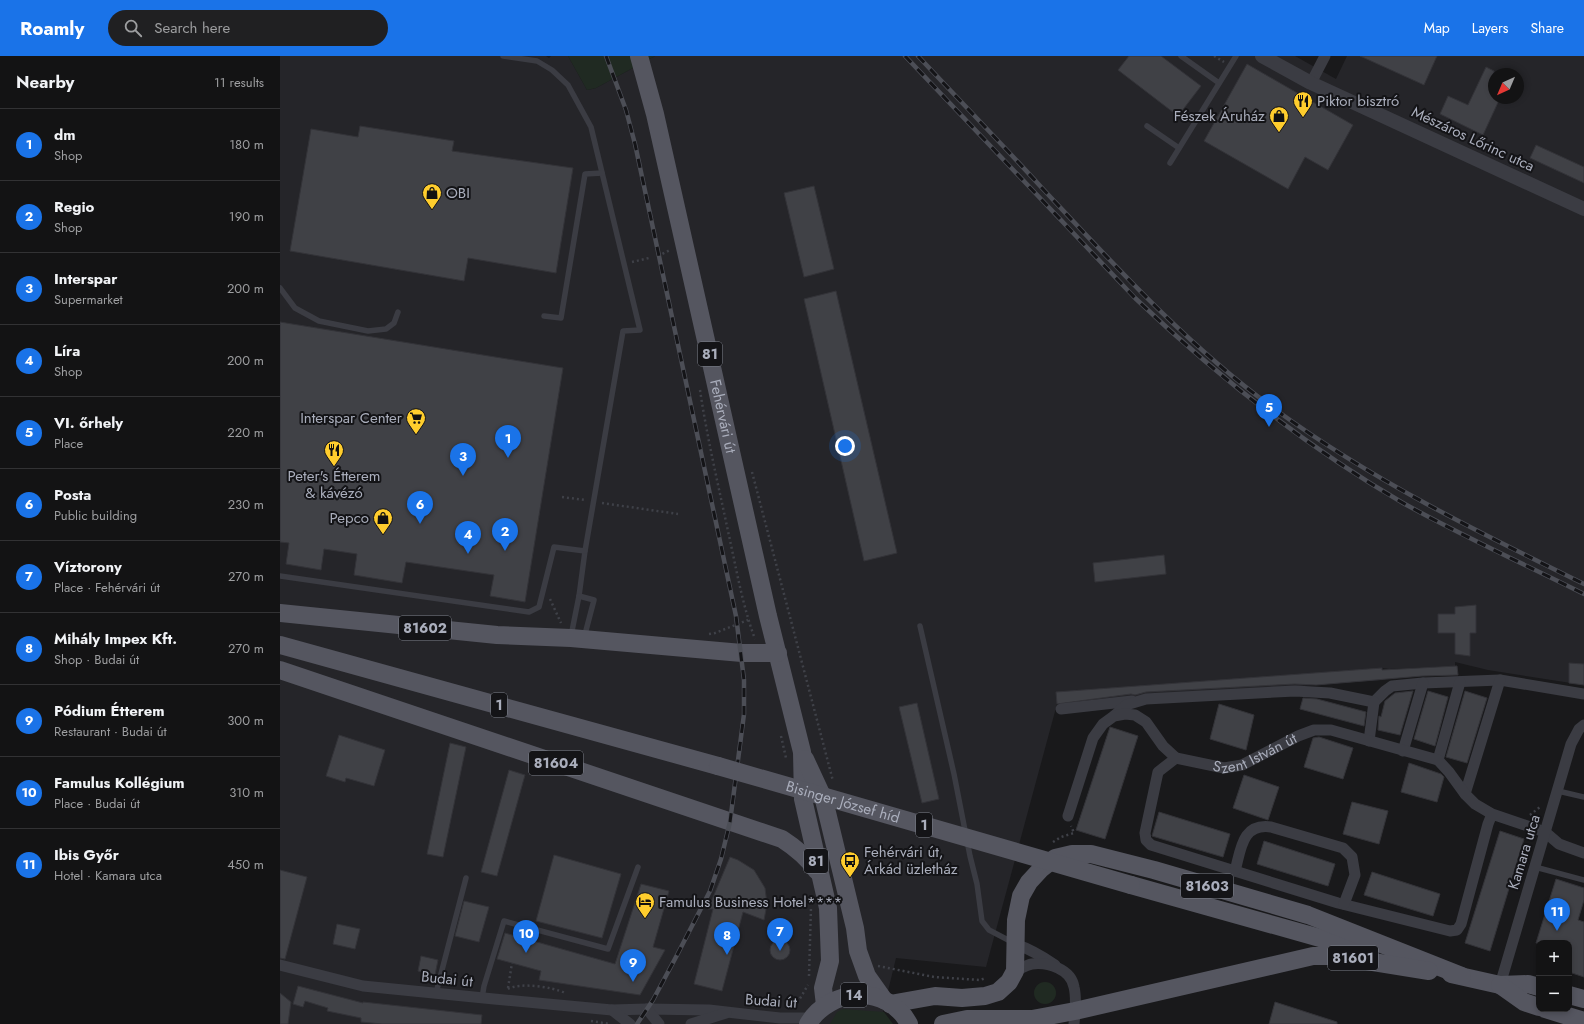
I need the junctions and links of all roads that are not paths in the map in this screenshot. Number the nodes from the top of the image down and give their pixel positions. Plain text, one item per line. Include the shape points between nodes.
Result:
1 (503, 56) edge
2 (639, 56) edge
3 (1181, 56) edge
4 (1236, 56) edge
5 (1262, 56) edge
6 (1325, 56) edge
7 (1219, 83) junction
8 (1311, 83) junction
9 (1147, 126) dead end
10 (1179, 148) junction
11 (1170, 163) dead end
12 (602, 174) junction
13 (1584, 209) edge
14 (280, 288) edge
15 (398, 312) dead end
16 (544, 316) dead end
17 (585, 551) junction
18 (280, 576) edge
19 (579, 596) junction
20 (280, 613) edge
21 (920, 626) dead end
22 (576, 634) junction
23 (280, 645) edge
24 (778, 653) junction
25 (280, 670) edge
26 (1500, 680) junction
27 (1460, 682) junction
28 (1423, 683) junction
29 (1584, 694) edge
30 (1146, 699) junction
31 (1374, 702) junction
32 (1061, 709) dead end
33 (1114, 716) junction
34 (1582, 727) edge
35 (1369, 741) junction
36 (1403, 751) junction
37 (802, 752) junction
38 (1176, 758) junction
39 (1438, 760) junction
40 (1558, 792) junction
41 (1465, 794) junction
42 (1584, 797) edge
43 (1492, 814) junction
44 (1068, 816) dead end
45 (1545, 832) junction
46 (1584, 853) edge
47 (638, 867) dead end
48 (1535, 867) junction
49 (1235, 871) junction
50 (820, 875) junction
51 (466, 878) dead end
52 (1584, 880) edge
53 (1344, 904) junction
54 (1014, 944) junction
55 (280, 965) edge
56 (1057, 967) junction
57 (1015, 972) junction
58 (1462, 976) junction
59 (1500, 985) junction
60 (1536, 986) edge
61 (436, 993) junction
62 (1572, 996) edge
63 (482, 998) junction
64 (1584, 999) edge
65 (887, 1002) junction
66 (825, 1005) junction
67 (1536, 1006) edge
68 (647, 1008) junction
69 (612, 1010) junction
70 (1555, 1012) edge
71 (729, 1013) junction
72 (1074, 1018) edge
73 (810, 1021) edge
74 (1039, 1021) edge
75 (1584, 1021) edge
76 (630, 1024) edge
77 (659, 1024) edge
78 (691, 1024) edge
79 (909, 1024) edge
80 (942, 1024) edge

1 - 12 lane via 537,60 568,85 591,127
2 - 24 main road, Fehérvári út / 81 via 659,130
3 - 7 lane
4 - 7 lane
5 - 8 street, Mészáros Lőrinc utca
6 - 8 street
7 - 10 lane
8 - 13 street, Mészáros Lőrinc utca
9 - 10 lane
10 - 11 lane
12 - 16 lane via 585,174 561,318
12 - 17 lane via 640,330 623,332
14 - 15 lane via 296,308 319,321 368,331 386,329 394,323
17 - 18 lane via 554,547 539,607 529,612
17 - 19 lane
19 - 22 lane
19 - 22 lane via 594,600
20 - 22 main road, 81602 via 497,635
21 - 54 lane via 954,774 977,884 982,921 989,930
22 - 24 main road, 81602 via 742,653
23 - 58 main road, Bisinger József híd / 1, bridge via 718,766 1301,934
24 - 37 main road, Fehérvári út / 81
25 - 50 main road, 81604 via 782,839 799,850
26 - 27 street
26 - 29 street
26 - 41 street
27 - 28 street
27 - 39 street
28 - 31 street via 1392,686
28 - 36 street
30 - 31 street via 1295,691 1330,693
30 - 32 street
30 - 33 street via 1126,705
31 - 35 street
33 - 38 street via 1136,715 1146,722
33 - 44 street via 1103,724 1093,738
34 - 40 street, Kamara utca via 1571,744
35 - 36 street, Szent István út
35 - 38 street, Szent István út via 1331,730 1314,730 1242,765 1224,768
36 - 39 street, Szent István út
37 - 50 main road, Fehérvári út / 81 via 803,799
37 - 65 main road, Fehérvári út / 81 via 824,800 855,928 858,951 867,976
38 - 49 street via 1158,772 1145,833 1146,840 1150,845
39 - 41 street
40 - 42 lane
40 - 45 street, Kamara utca
41 - 43 street via 1475,804
43 - 45 street
43 - 53 street via 1461,924 1457,930 1450,931
45 - 46 street via 1559,844
45 - 48 street, Kamara utca
47 - 63 lane via 608,949 504,921
48 - 52 lane
48 - 59 street, Kamara utca
49 - 53 street
49 - 53 street via 1243,840 1252,829 1263,826 1343,848 1352,857 1355,875
50 - 66 main road, Fehérvári út / 81 via 828,908 829,928 830,961 823,988
51 - 61 lane
54 - 56 street via 1043,956
54 - 57 main road, 81603
54 - 58 main road, 81603 via 1021,896 1041,869 1055,858 1072,854 1091,854 1308,915
55 - 61 street, Budai út via 363,986
56 - 57 street via 1031,964
56 - 72 street via 1072,979
57 - 65 main road via 998,992 985,996 935,996
58 - 59 main road, 1
58 - 72 main road, 81601 via 1352,958 1313,956
59 - 60 main road, 1
59 - 67 main road, 1 via 1524,1002
61 - 63 street, Budai út
62 - 64 main road
63 - 69 street, Budai út
65 - 66 main road, 14 via 860,994 842,997
65 - 79 main road, 14 via 899,1011
66 - 73 main road, 14
68 - 69 street, Budai út
68 - 71 street, Budai út via 714,1010
68 - 77 street
69 - 76 street
70 - 75 main road
71 - 73 street, Budai út
71 - 78 street, Budai út
72 - 74 main road, 81601
74 - 80 main road, 81601 via 966,1019

